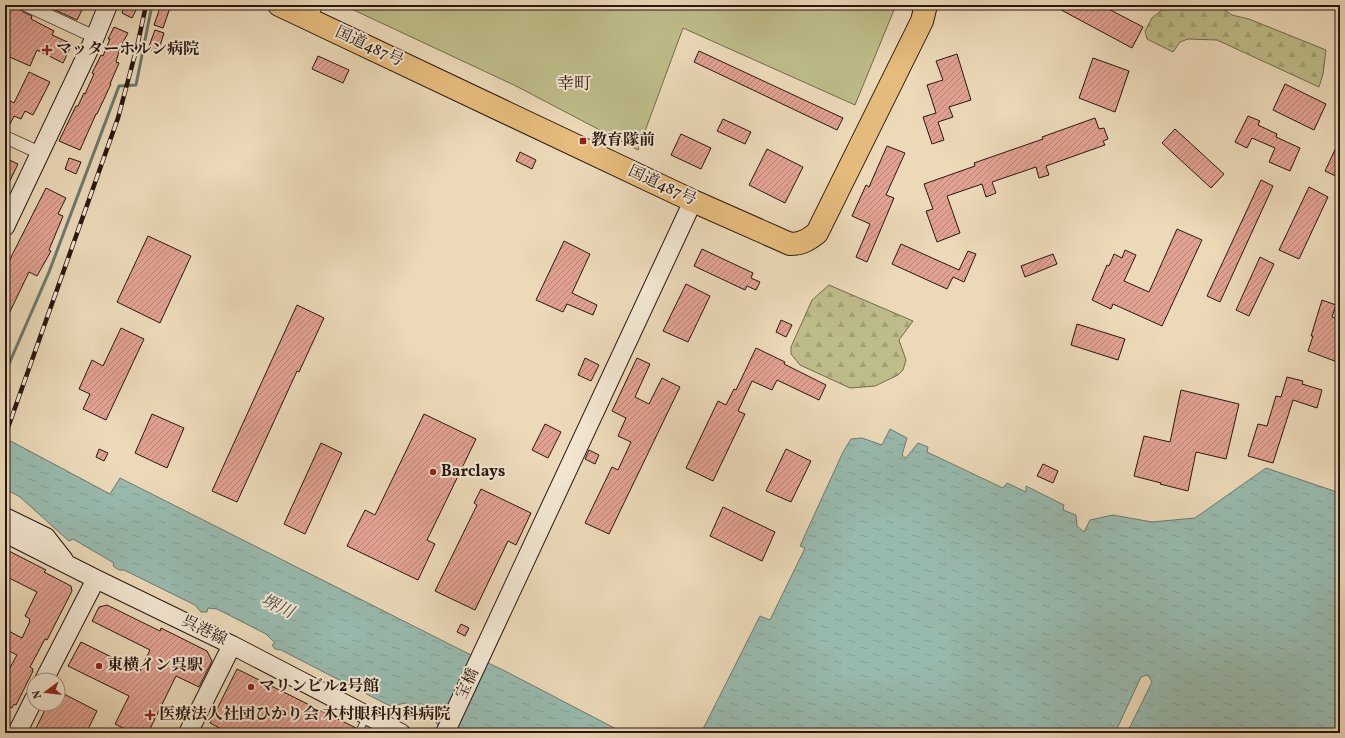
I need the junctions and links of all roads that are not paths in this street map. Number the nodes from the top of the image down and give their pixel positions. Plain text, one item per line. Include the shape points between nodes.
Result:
1 (26, 5) edge
2 (108, 5) edge
3 (279, 5) edge
4 (926, 5) edge
5 (313, 12) edge
6 (95, 37) junction
7 (5, 137) edge
8 (40, 153) junction
9 (693, 201) junction
10 (5, 227) edge
11 (5, 517) edge
12 (5, 533) edge
13 (68, 565) junction
14 (96, 579) junction
15 (232, 644) junction
16 (48, 672) edge
17 (28, 712) edge
18 (17, 733) edge
19 (188, 733) edge
20 (401, 733) edge
21 (445, 733) edge

1 - 6 street
2 - 6 street
3 - 5 highway, 国道487号
4 - 9 highway, 国道487号 via 922,21 817,233 807,241 790,244
5 - 9 highway, 国道487号
6 - 8 street
7 - 8 street
8 - 10 street
9 - 21 street, 宝橋
11 - 13 street via 46,537
12 - 13 street, 呉港線
13 - 14 street, 呉港線
14 - 15 street, 呉港線
14 - 16 street
15 - 19 street
15 - 20 street, 呉港線 via 364,723
17 - 18 street

